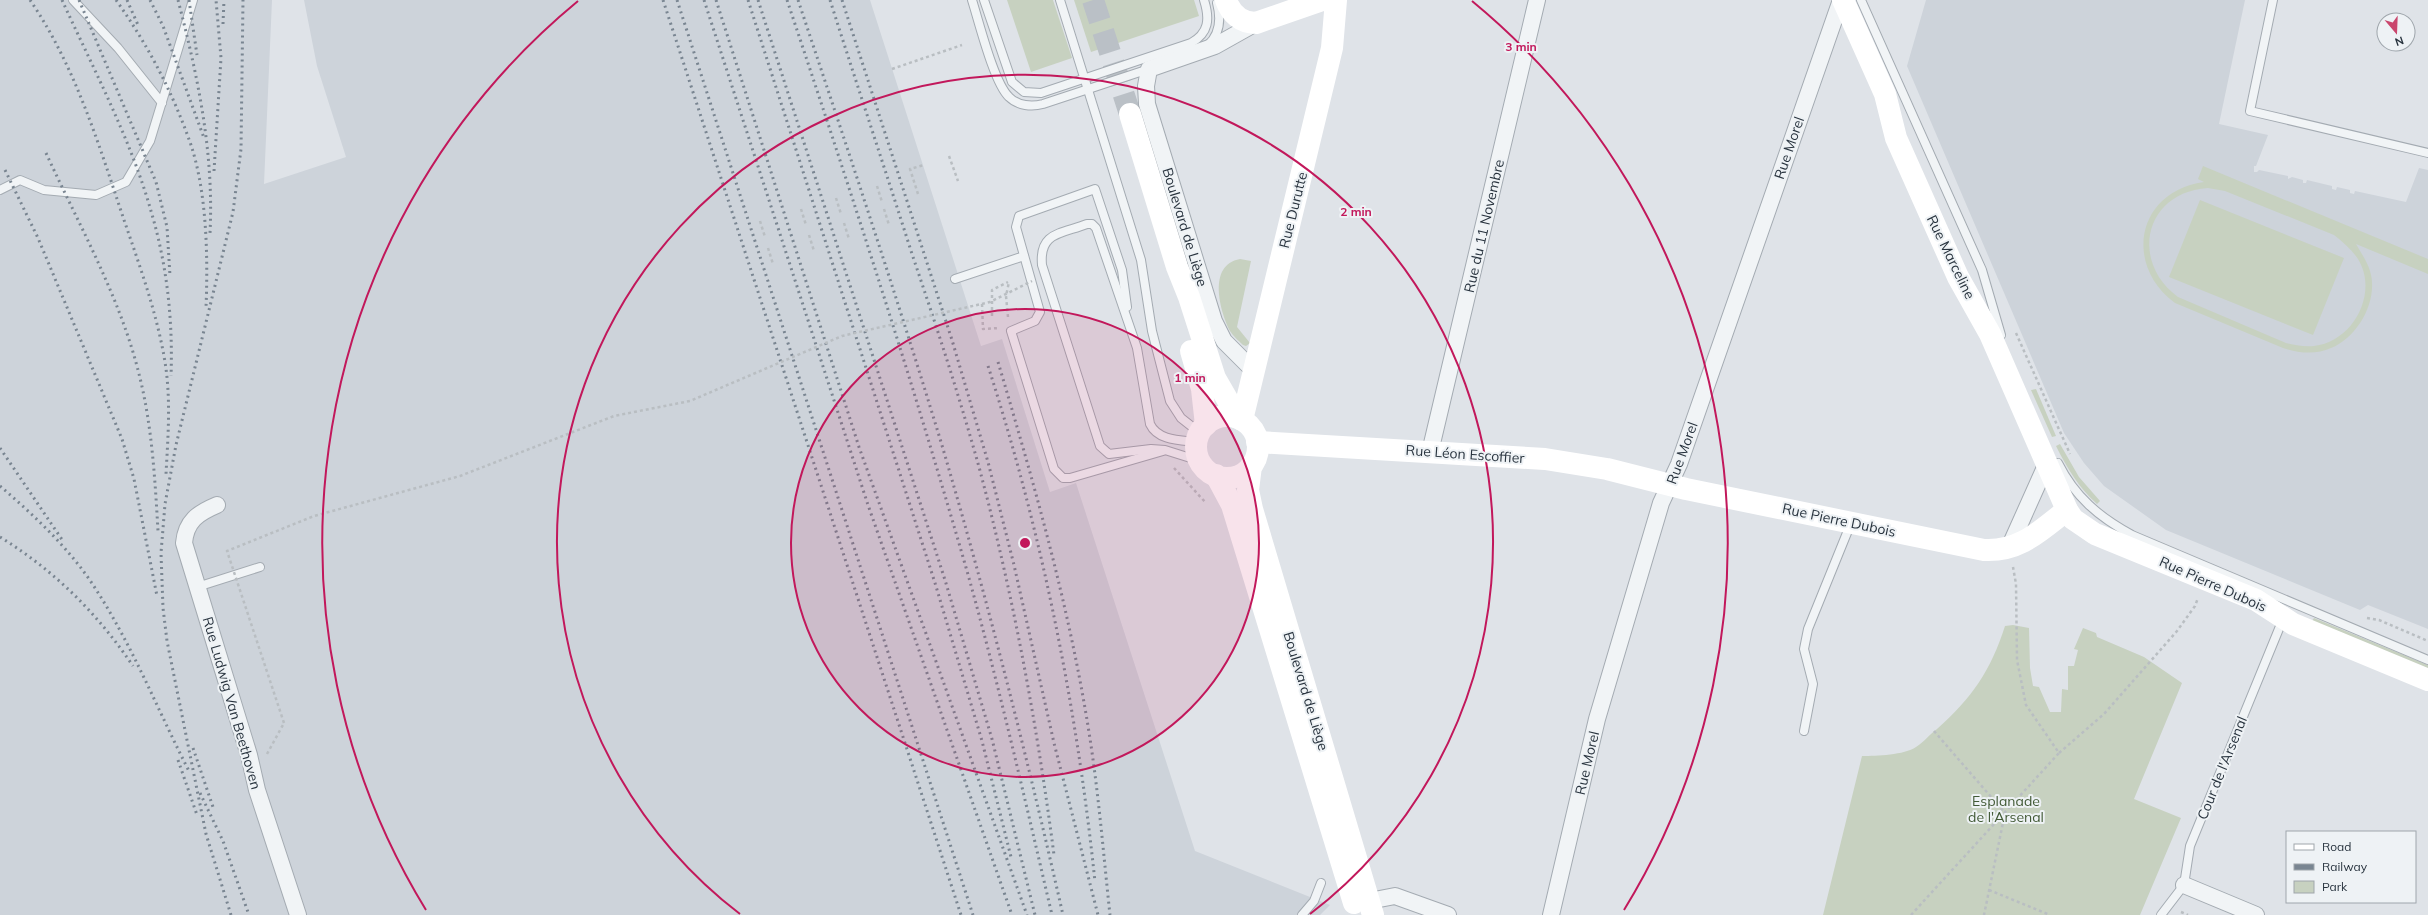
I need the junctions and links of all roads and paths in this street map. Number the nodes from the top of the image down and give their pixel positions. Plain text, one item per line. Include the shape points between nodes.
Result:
1 (73, 0) edge
2 (193, 0) edge
3 (972, 0) edge
4 (984, 0) edge
5 (1060, 0) edge
6 (1204, 0) edge
7 (1217, 0) edge
8 (1226, 0) edge
9 (1322, 0) edge
10 (1336, 0) edge
11 (1537, 0) edge
12 (1842, 0) edge
13 (1862, 0) edge
14 (2273, 0) edge
15 (1256, 23) junction
16 (962, 45) dead end
17 (1197, 52) junction
18 (892, 68) dead end
19 (1149, 69) junction
20 (1085, 79) junction
21 (1088, 89) junction
22 (162, 103) junction
23 (1130, 114) tunnel mouth
24 (2428, 153) edge
25 (949, 156) dead end
26 (924, 165) dead end
27 (958, 181) dead end
28 (877, 186) dead end
29 (0, 190) edge
30 (918, 194) dead end
31 (836, 198) dead end
32 (882, 202) dead end
33 (884, 209) dead end
34 (801, 210) dead end
35 (841, 214) dead end
36 (760, 221) dead end
37 (844, 223) dead end
38 (806, 225) dead end
39 (889, 225) dead end
40 (809, 235) dead end
41 (765, 237) dead end
42 (849, 239) dead end
43 (768, 248) dead end
44 (814, 251) dead end
45 (1024, 256) junction
46 (773, 264) dead end
47 (1176, 267) junction
48 (955, 279) dead end
49 (1032, 281) dead end
50 (990, 302) junction
51 (982, 304) junction
52 (1128, 319) junction
53 (1008, 320) dead end
54 (1002, 328) dead end
55 (2015, 332) dead end
56 (1254, 371) junction
57 (2024, 390) dead end
58 (1240, 419) junction
59 (1257, 442) junction
60 (1204, 447) junction
61 (1165, 450) junction
62 (1430, 452) junction
63 (2072, 458) dead end
64 (2051, 460) junction
65 (1251, 466) junction
66 (1670, 484) junction
67 (217, 505) dead end
68 (2067, 510) junction
69 (1851, 523) junction
70 (2009, 548) junction
71 (260, 567) dead end
72 (2203, 579) junction
73 (197, 587) junction
74 (2283, 618) junction
75 (2361, 618) dead end
76 (2428, 640) edge
77 (2428, 660) edge
78 (2428, 680) edge
79 (1804, 731) dead end
80 (1934, 731) dead end
81 (2059, 753) junction
82 (254, 776) junction
83 (2005, 813) junction
84 (1321, 883) dead end
85 (2184, 885) junction
86 (1990, 890) junction
87 (1363, 909) edge
88 (298, 915) edge
89 (1302, 915) edge
90 (1448, 915) edge
91 (1551, 915) edge
92 (1911, 915) edge
93 (1984, 915) edge
94 (2050, 915) edge
95 (2161, 915) edge
96 (2256, 915) edge

1 - 22 lane via 118,48
2 - 22 lane
3 - 21 lane via 998,79 1009,98 1037,106
4 - 20 lane via 1015,86 1024,92 1035,94
5 - 20 lane
6 - 20 lane via 1208,16 1207,26 1197,39 1176,49
7 - 17 lane via 1220,16 1218,28 1211,43
8 - 15 street via 1237,17 1245,22
9 - 15 street
10 - 56 street, Rue Durutte via 1332,48
11 - 62 street, Rue du 11 Novembre
12 - 64 street, Rue Marceline via 1885,94 1896,138 1958,277 1992,338
12 - 66 street, Rue Morel
13 - 57 lane via 1982,270 2001,336
14 - 24 lane via 2250,111
15 - 17 street via 1219,44
16 - 18 path
17 - 19 street
19 - 21 lane
19 - 56 street, Boulevard de Liège via 1146,86 1147,104 1214,321 1224,341
20 - 21 lane
21 - 60 lane via 1141,260 1152,330 1170,401
22 - 29 lane via 150,141 126,182 96,195 44,190 20,180
23 - 47 street, Boulevard de Liège
25 - 27 path
26 - 30 path via 910,169
28 - 32 path
31 - 35 path
33 - 39 path
34 - 38 path
36 - 41 path
37 - 42 path
40 - 44 path
43 - 46 path
45 - 48 lane
45 - 52 lane via 1016,227 1019,216 1095,190 1124,279
45 - 61 lane via 1040,312 1035,321 1011,331 1054,470 1063,478 1077,477
47 - 58 street, Boulevard de Liège via 1189,297 1219,386
47 - 60 street, Boulevard de Liège via 1187,333 1203,394
49 - 50 path, bridge
50 - 51 path, bridge
50 - 53 path via 992,316 992,290 1009,282 1006,296
51 - 54 path via 983,329
51 - 82 path, bridge via 842,336 690,401 614,416 460,476 314,516 227,551 284,723
52 - 60 lane via 1140,360 1153,429 1158,434
52 - 61 lane via 1096,228 1092,224 1052,237 1044,243 1041,252 1042,265 1100,446 1109,454 1140,449
55 - 63 path
56 - 58 street, Rue Durutte
58 - 59 street via 1251,427
58 - 60 street via 1221,417
59 - 62 street, Rue Léon Escoffier
59 - 65 street via 1257,452
60 - 61 lane
60 - 65 street via 1233,476
60 - 87 street, Boulevard de Liège via 1232,505
62 - 66 street, Rue Léon Escoffier via 1546,459 1607,469
64 - 68 street, Rue Marceline
64 - 70 street
64 - 77 lane via 2078,496 2098,514 2120,528
65 - 87 street, Boulevard de Liège via 1247,484 1252,509
66 - 69 street, Rue Pierre Dubois
66 - 91 street, Rue Morel via 1661,503 1597,719
67 - 73 street, Rue Ludwig Van Beethoven via 200,513 187,526 184,543
68 - 70 street, Rue Pierre Dubois via 2024,543
68 - 72 street, Rue Pierre Dubois via 2076,521 2095,534
69 - 70 street, Rue Pierre Dubois via 1984,550
69 - 79 lane via 1808,629 1804,650 1813,684
70 - 81 path via 2016,584 2017,660 2026,705
71 - 73 lane
72 - 74 street, Rue Pierre Dubois via 2256,600
72 - 81 path via 2195,606 2177,631 2104,714
73 - 82 street, Rue Ludwig Van Beethoven
74 - 78 street, Rue Pierre Dubois
74 - 85 lane, Cour de l'Arsenal via 2190,846
75 - 76 path via 2379,620
80 - 83 path
81 - 83 path
82 - 88 street, Rue Ludwig Van Beethoven
83 - 86 path
83 - 92 path
84 - 89 lane via 1314,901
85 - 95 lane, Cour de l'Arsenal
85 - 96 street
86 - 93 path
86 - 94 path
87 - 90 street via 1395,896

